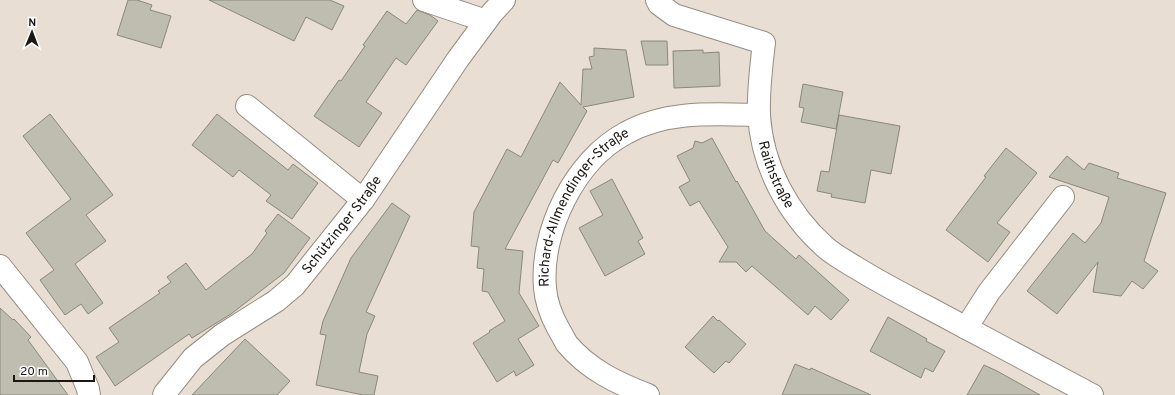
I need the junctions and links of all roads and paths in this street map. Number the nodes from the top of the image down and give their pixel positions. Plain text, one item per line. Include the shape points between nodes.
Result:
1 (424, 0) edge
2 (504, 0) edge
3 (657, 0) edge
4 (486, 22) junction
5 (247, 106) dead end
6 (759, 115) junction
7 (1063, 197) dead end
8 (363, 200) junction
9 (0, 266) edge
10 (966, 328) junction
11 (89, 395) edge
12 (164, 395) edge
13 (648, 395) edge
14 (1092, 395) edge

1 - 4 street
2 - 4 street, Schützinger Straße
3 - 6 street, Raithstraße via 674,15 764,43
4 - 8 street, Schützinger Straße via 458,59
5 - 8 street
6 - 10 street, Raithstraße via 762,140 779,188 790,208 806,228 826,248 875,280
6 - 13 street, Richard-Allmendinger-Straße via 679,116 650,122 626,133 589,162 574,182 552,228 545,259 544,289 552,316 566,343 591,367 621,384
7 - 10 street via 989,292
8 - 12 street, Schützinger Straße via 296,285 193,358
9 - 11 street via 76,362
10 - 14 street, Raithstraße

